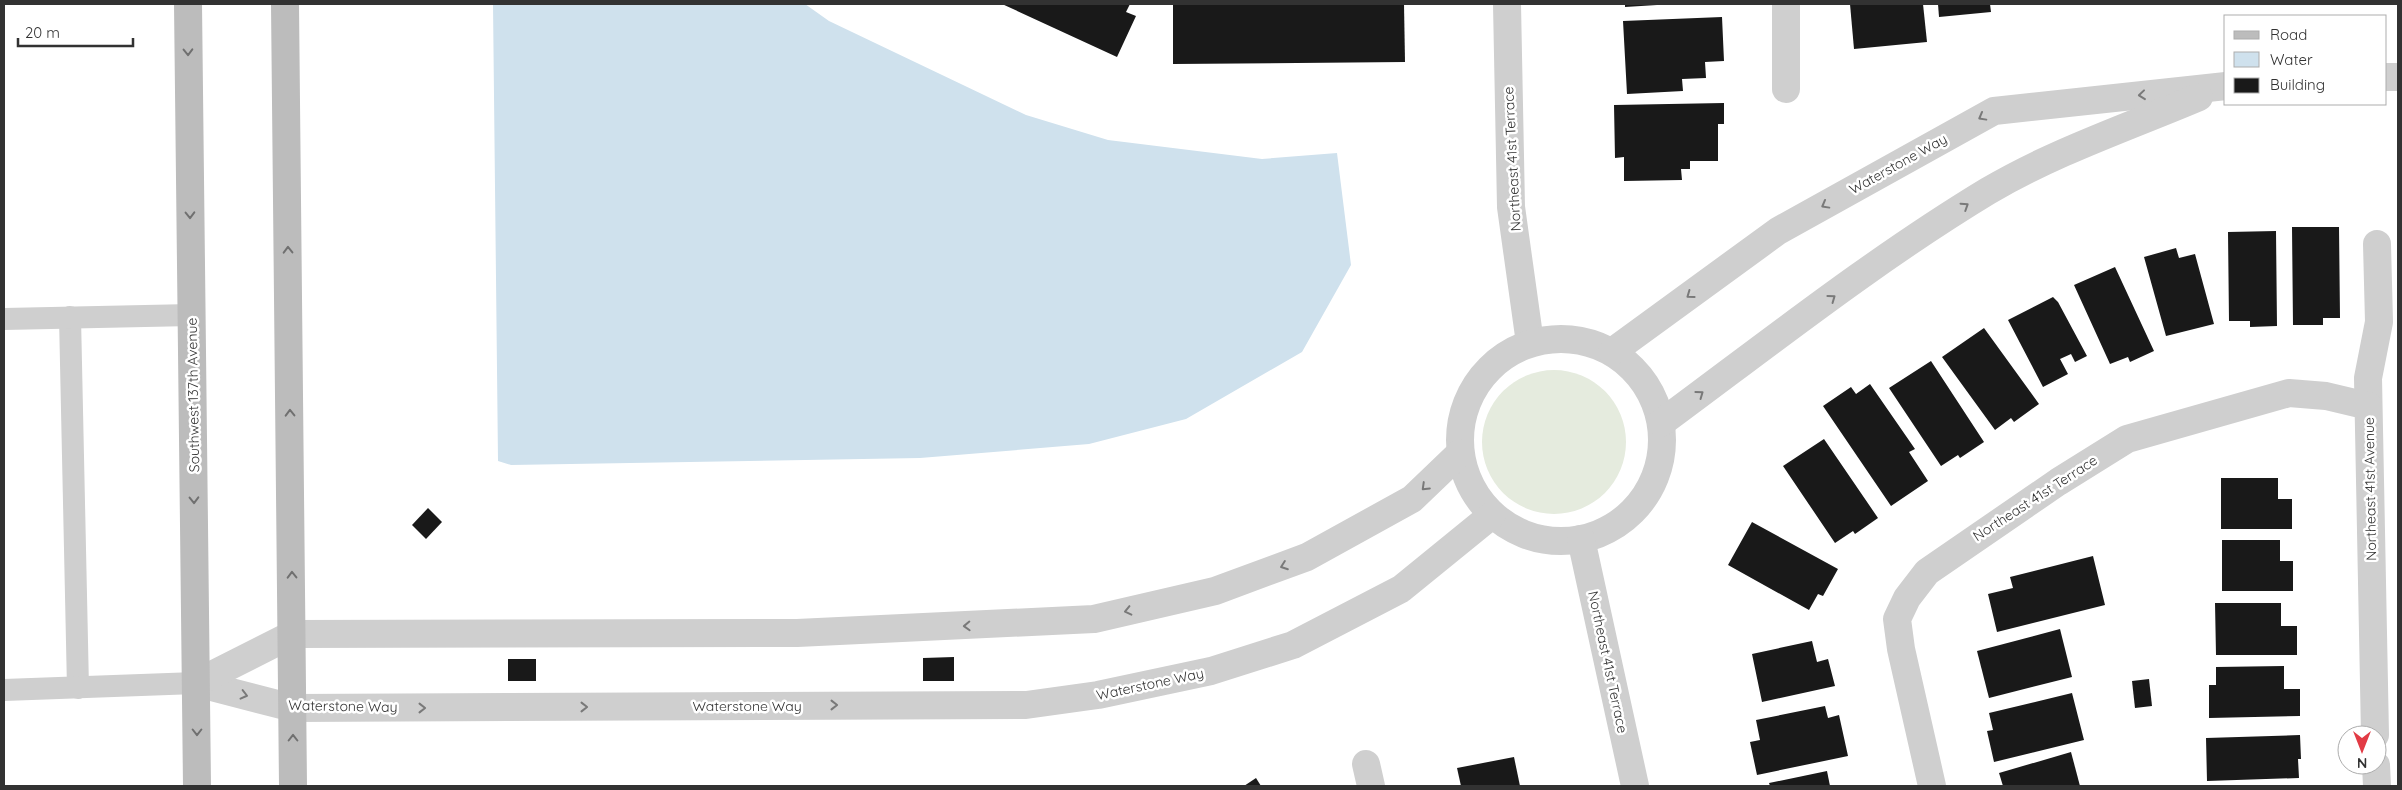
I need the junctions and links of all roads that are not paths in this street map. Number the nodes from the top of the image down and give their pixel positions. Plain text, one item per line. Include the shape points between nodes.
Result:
1 (188, 4) edge
2 (285, 4) edge
3 (1507, 4) edge
4 (1786, 4) edge
5 (2224, 86) edge
6 (2224, 87) edge
7 (1786, 89) dead end
8 (2377, 244) dead end
9 (192, 315) junction
10 (70, 317) junction
11 (4, 319) edge
12 (1530, 343) junction
13 (1612, 352) junction
14 (2368, 406) junction
15 (1661, 423) junction
16 (1460, 453) junction
17 (1492, 515) junction
18 (1581, 539) junction
19 (293, 634) junction
20 (196, 683) junction
21 (78, 688) junction
22 (4, 690) edge
23 (293, 708) junction
24 (2375, 725) edge
25 (197, 786) edge
26 (293, 786) edge
27 (1634, 786) edge
28 (1932, 786) edge

1 -> 9 main road, Southwest 137th Avenue
19 -> 2 main road
3 - 12 street, Northeast 41st Terrace via 1511,207
4 - 7 street
5 -> 13 street, Waterstone Way via 1994,111 1778,230
15 -> 6 street, Waterstone Way via 1903,246 1990,191 2057,156
8 - 14 street, Northeast 41st Avenue via 2378,322 2368,378
9 - 10 lane
9 -> 20 main road, Southwest 137th Avenue
10 - 11 lane
10 - 21 lane
12 - 13 street via 1572,339
12 - 16 street via 1499,359 1474,385 1461,418
13 - 15 street via 1635,371 1652,395
14 - 24 street, Northeast 41st Avenue
14 - 28 street, Northeast 41st Terrace via 2326,396 2289,393 2127,439 1927,572 1907,598 1897,619
15 - 18 street via 1662,454 1652,484 1635,509 1610,528
16 - 17 street via 1466,476
16 -> 19 street via 1412,499 1307,557 1215,591 1094,619 796,632
17 - 18 street via 1519,532 1549,540
23 -> 17 street, Waterstone Way via 1026,705 1098,695 1212,671 1293,645 1401,589
18 - 27 street, Northeast 41st Terrace
19 - 20 street
19 - 23 main road
20 - 21 lane
20 -> 23 street, Waterstone Way
20 -> 25 main road, Southwest 137th Avenue
21 - 22 lane
26 -> 23 main road

